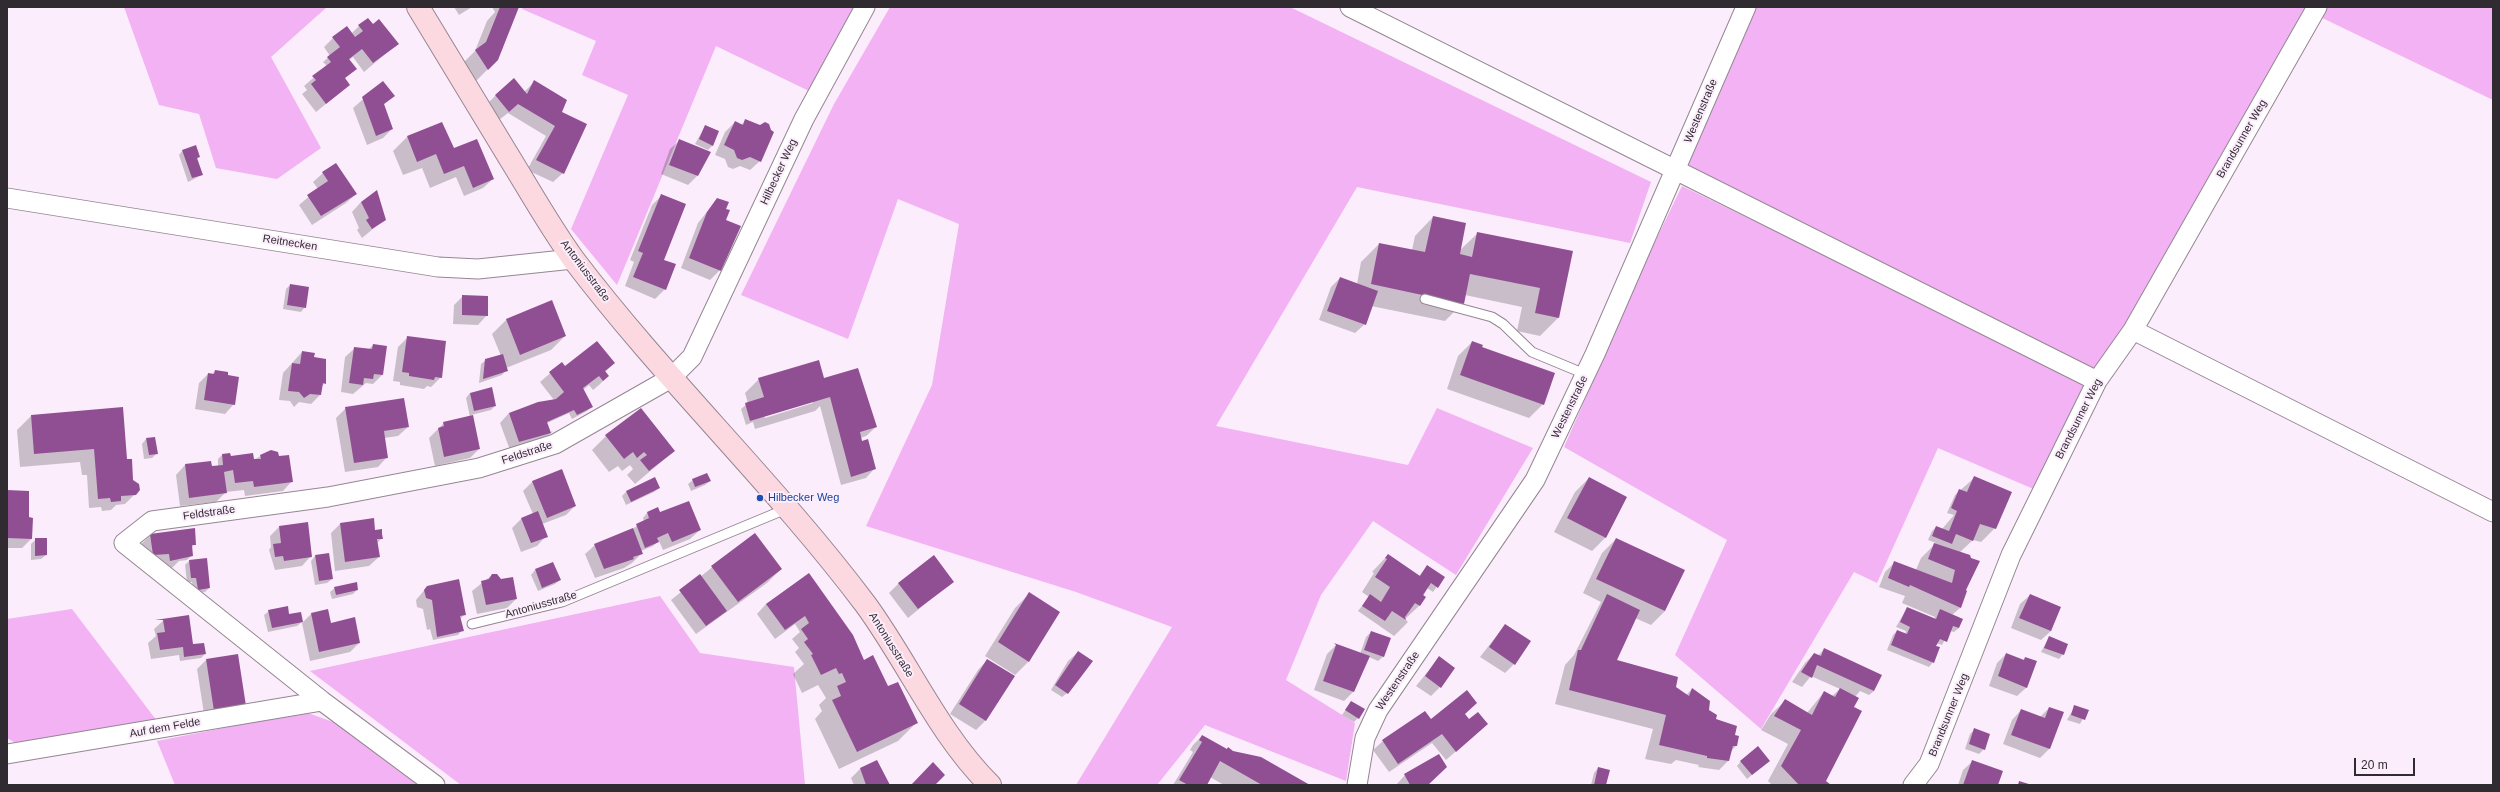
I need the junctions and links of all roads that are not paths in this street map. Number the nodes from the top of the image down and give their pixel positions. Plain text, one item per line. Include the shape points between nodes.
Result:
1 (418, 7) edge
2 (865, 7) edge
3 (1350, 7) edge
4 (1746, 7) edge
5 (2317, 7) edge
6 (1676, 169) junction
7 (7, 198) edge
8 (573, 259) junction
9 (1425, 299) dead end
10 (2133, 330) junction
11 (1585, 374) junction
12 (672, 378) junction
13 (2097, 381) junction
14 (786, 508) junction
15 (2493, 512) edge
16 (472, 624) dead end
17 (322, 701) junction
18 (7, 754) edge
19 (435, 785) edge
20 (990, 785) edge
21 (1358, 785) edge
22 (1913, 785) edge

1 - 8 street, Antoniusstraße
2 - 12 street, Hilbecker Weg via 804,119 692,357
3 - 6 street
4 - 6 street, Westenstraße
5 - 10 street, Brandsunner Weg
6 - 11 street, Westenstraße
6 - 13 street
7 - 8 street, Reitnecken via 438,267 478,269
8 - 12 street, Antoniusstraße
9 - 11 lane via 1492,317 1532,352
10 - 13 street, Brandsunner Weg
10 - 15 street
11 - 21 street, Westenstraße via 1535,480 1378,710 1365,738
12 - 14 street, Antoniusstraße
12 - 17 street, Feldstraße via 555,444 478,468 328,497 152,521 124,543
13 - 22 street, Brandsunner Weg via 2011,555 1929,764
14 - 16 lane, Antoniusstraße via 562,602
14 - 20 street, Antoniusstraße via 866,606 942,725 974,769
17 - 18 street, Auf dem Felde
17 - 19 street, Feldstraße

